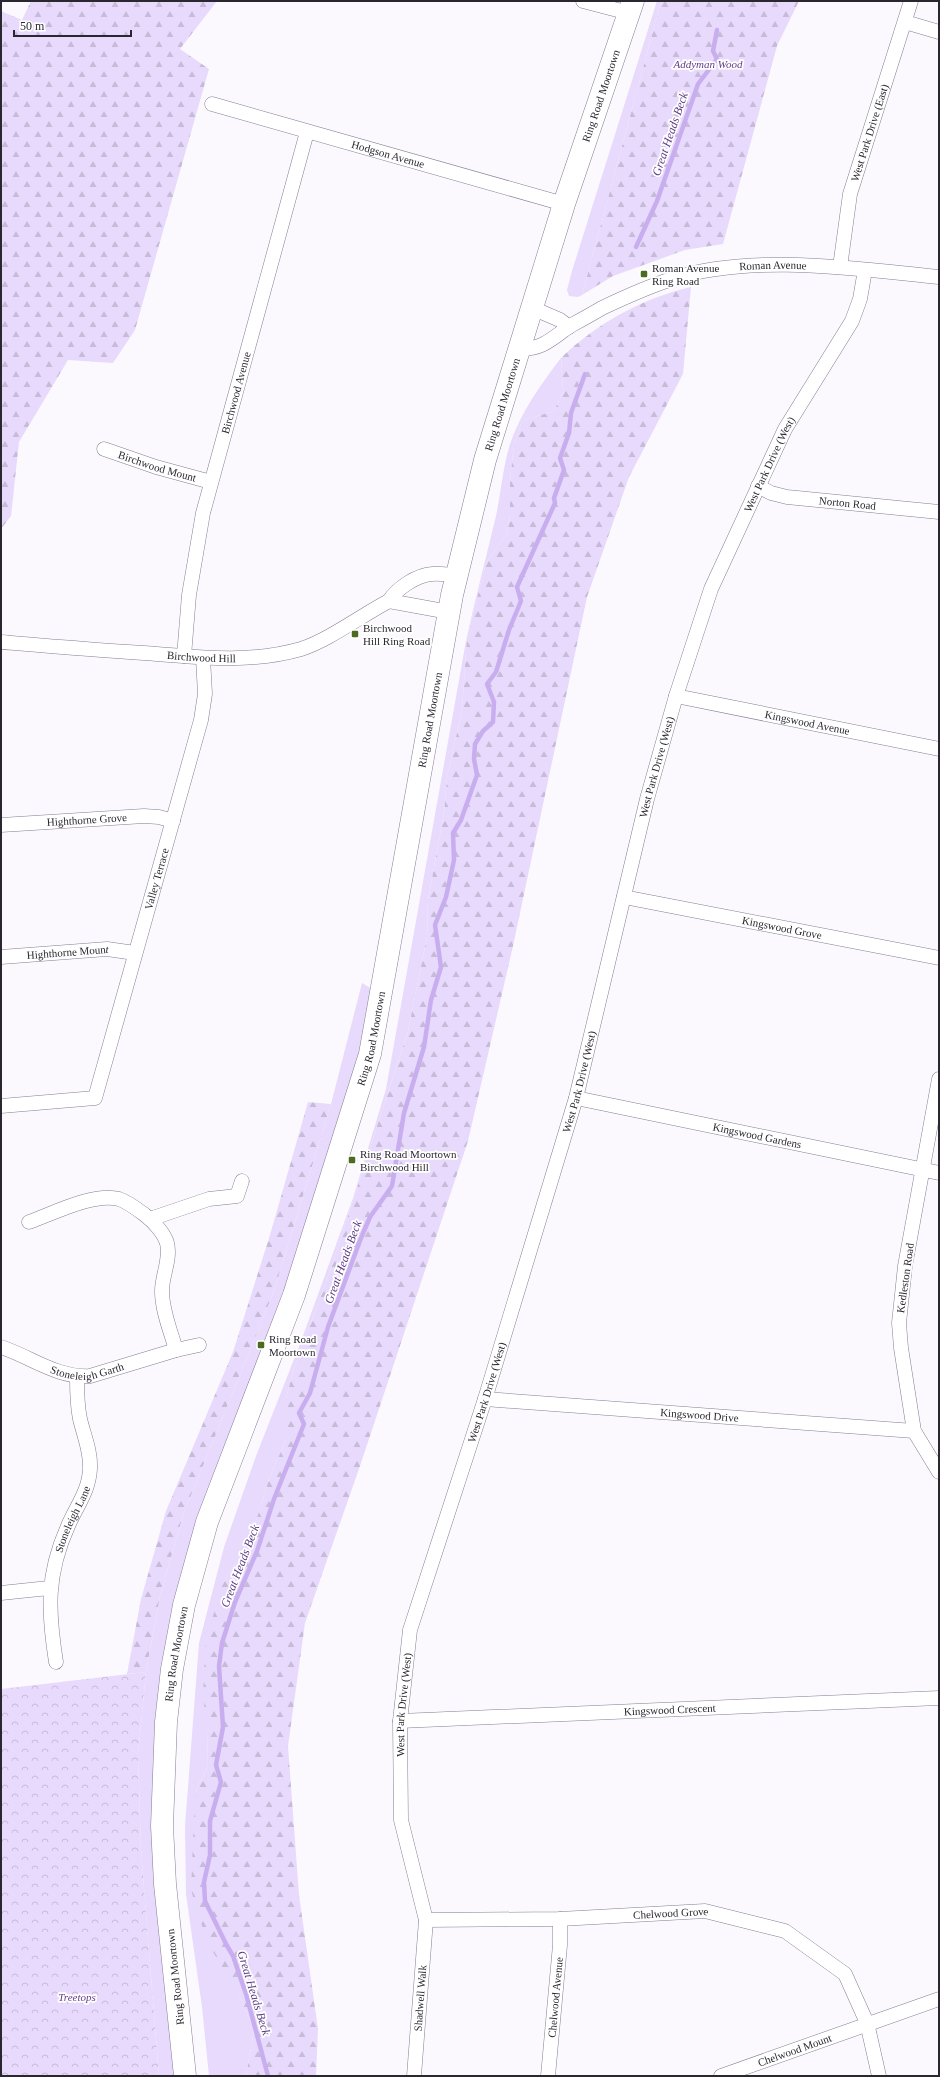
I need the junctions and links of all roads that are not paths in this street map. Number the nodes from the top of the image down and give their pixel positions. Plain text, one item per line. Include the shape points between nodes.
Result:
1 (583, 1) edge
2 (911, 1) edge
3 (631, 7) edge
4 (905, 22) junction
5 (939, 32) edge
6 (212, 104) dead end
7 (307, 132) junction
8 (564, 204) junction
9 (840, 267) junction
10 (865, 270) junction
11 (939, 277) edge
12 (532, 308) junction
13 (569, 327) junction
14 (520, 348) junction
15 (104, 449) dead end
16 (211, 482) junction
17 (758, 486) junction
18 (939, 512) edge
19 (457, 575) junction
20 (389, 601) junction
21 (449, 612) junction
22 (1, 642) edge
23 (184, 656) junction
24 (203, 658) junction
25 (676, 696) junction
26 (939, 749) edge
27 (173, 821) junction
28 (1, 825) edge
29 (624, 897) junction
30 (135, 953) junction
31 (1, 957) edge
32 (939, 958) edge
33 (939, 1079) edge
34 (576, 1098) junction
35 (1, 1106) edge
36 (922, 1170) junction
37 (939, 1173) edge
38 (242, 1181) dead end
39 (150, 1219) junction
40 (29, 1222) dead end
41 (199, 1346) dead end
42 (1, 1347) edge
43 (176, 1350) junction
44 (77, 1377) junction
45 (484, 1399) junction
46 (914, 1431) junction
47 (939, 1472) edge
48 (49, 1588) junction
49 (1, 1593) edge
50 (56, 1662) dead end
51 (939, 1698) edge
52 (400, 1721) junction
53 (560, 1919) junction
54 (426, 1920) junction
55 (939, 1999) edge
56 (867, 2023) junction
57 (185, 2076) edge
58 (414, 2076) edge
59 (548, 2076) edge
60 (721, 2076) edge
61 (878, 2076) edge

1 - 3 street
2 - 4 street, West Park Drive (East)
3 - 8 highway, Ring Road Moortown
4 - 5 street
4 - 9 street, West Park Drive (East) via 850,194
6 - 7 street, Hodgson Avenue
7 - 8 street, Hodgson Avenue
7 - 16 street, Birchwood Avenue
8 - 12 highway, Ring Road Moortown
9 - 10 street, Roman Avenue
9 - 13 street, Roman Avenue via 747,265 709,270 671,279 604,308
10 - 11 street, Roman Avenue
10 - 17 street, West Park Drive (West) via 860,299 852,321 785,429
12 - 13 street via 560,320
12 - 14 highway, Ring Road Moortown
13 - 14 street, Roman Avenue via 552,340 530,349
14 - 19 highway, Ring Road Moortown via 485,460
15 - 16 street, Birchwood Mount
16 - 23 street, Birchwood Avenue via 188,602
17 - 18 street, Norton Road via 787,497
17 - 25 street, West Park Drive (West) via 712,589
19 - 20 street, Birchwood Hill via 423,576 394,591
19 - 21 highway, Ring Road Moortown
20 - 21 street
20 - 24 street, Birchwood Hill via 302,648 247,658
21 - 57 highway, Ring Road Moortown via 370,1054 294,1295 206,1522 184,1605 172,1669 163,1770 162,1826 165,1884
22 - 23 street, Birchwood Hill
23 - 24 street, Birchwood Hill
24 - 27 street, Valley Terrace via 205,694 201,720
25 - 26 street, Kingswood Avenue
25 - 29 street, West Park Drive (West) via 647,799
27 - 28 street, Highthorne Grove via 144,816
27 - 30 street, Valley Terrace
29 - 32 street, Kingswood Grove
29 - 34 street, West Park Drive (West)
30 - 31 street, Highthorne Mount via 107,949
30 - 35 street, Valley Terrace via 94,1098
33 - 36 street, Kedleston Road
34 - 36 street, Kingswood Gardens
34 - 45 street, West Park Drive (West)
36 - 37 street, Kingswood Gardens
36 - 46 street, Kedleston Road via 905,1266 899,1323
38 - 39 street via 237,1196 209,1199
39 - 40 street via 119,1199 104,1198
39 - 43 street via 167,1243 168,1259 162,1291
41 - 43 street, Stoneleigh Garth
42 - 44 street, Stoneleigh Garth
43 - 44 street, Stoneleigh Garth via 90,1376
44 - 48 street, Stoneleigh Lane via 76,1400 89,1452 90,1470 87,1487 62,1542
45 - 46 street, Kingswood Drive
45 - 52 street, West Park Drive (West) via 410,1630
46 - 47 street, Kedleston Road
48 - 49 street
48 - 50 street, Stoneleigh Lane via 51,1631
51 - 52 street, Kingswood Crescent
52 - 54 street, West Park Drive (West) via 401,1820
53 - 54 street, Chelwood Grove
53 - 56 street, Chelwood Grove via 705,1911 785,1931 845,1974
53 - 59 street, Chelwood Avenue
54 - 58 street, Shadwell Walk
55 - 56 street, Chelwood Mount
56 - 60 street, Chelwood Mount
56 - 61 street

